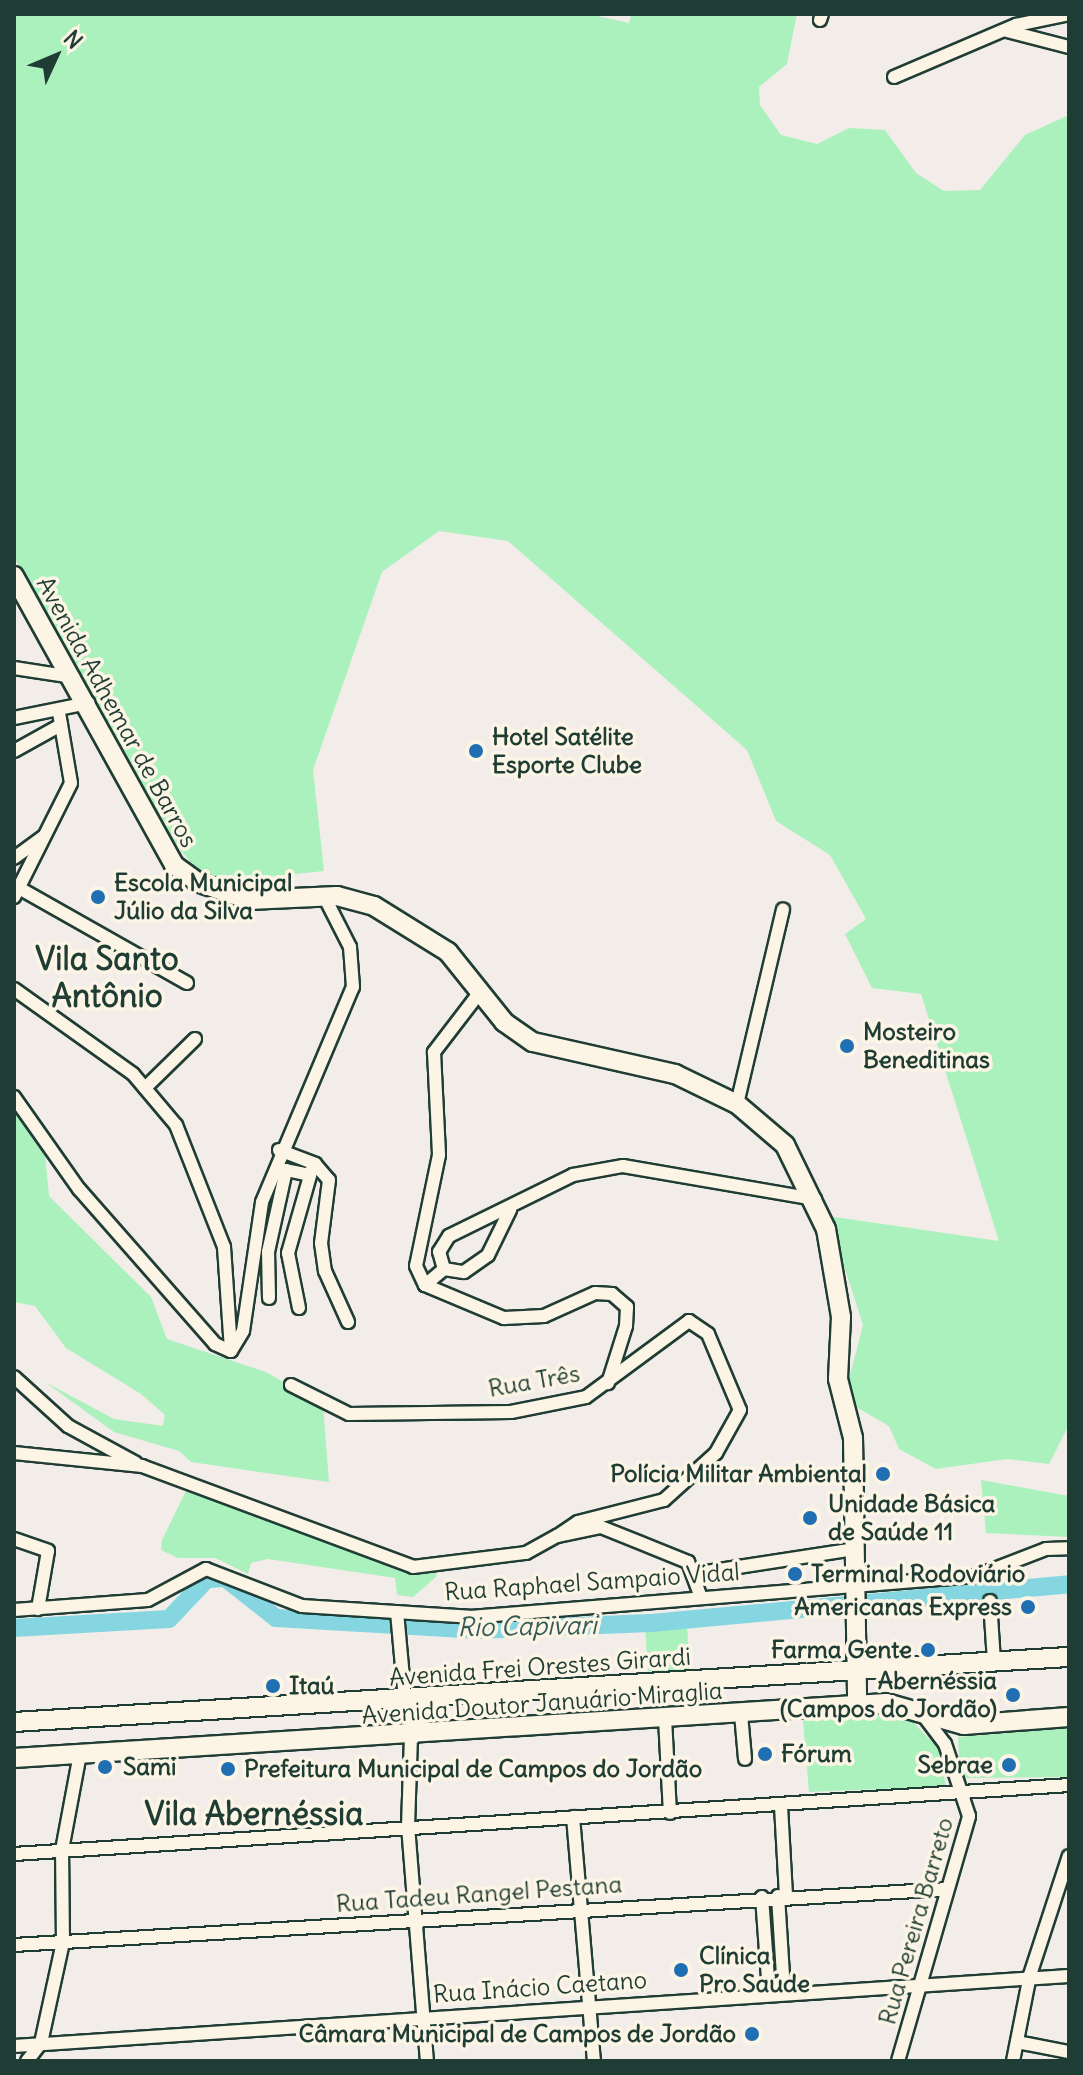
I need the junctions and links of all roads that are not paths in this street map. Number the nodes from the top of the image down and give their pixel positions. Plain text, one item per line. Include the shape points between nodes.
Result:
1 (1069, 14) edge
2 (1007, 31) junction
3 (1069, 47) edge
4 (894, 77) dead end
5 (14, 576) edge
6 (14, 668) edge
7 (73, 677) junction
8 (88, 703) junction
9 (14, 718) edge
10 (60, 719) junction
11 (14, 751) edge
12 (45, 835) junction
13 (14, 858) edge
14 (16, 893) edge
15 (325, 898) junction
16 (783, 909) dead end
17 (187, 983) dead end
18 (14, 989) edge
19 (480, 992) junction
20 (195, 1039) dead end
21 (145, 1088) junction
22 (14, 1097) edge
23 (737, 1104) junction
24 (279, 1150) junction
25 (312, 1170) junction
26 (815, 1199) junction
27 (510, 1210) junction
28 (444, 1269) junction
29 (425, 1285) junction
30 (269, 1298) dead end
31 (299, 1308) dead end
32 (348, 1322) dead end
33 (231, 1351) junction
34 (14, 1377) edge
35 (608, 1383) junction
36 (291, 1385) dead end
37 (14, 1453) edge
38 (142, 1466) junction
39 (557, 1536) junction
40 (14, 1539) edge
41 (1069, 1548) edge
42 (854, 1549) junction
43 (693, 1574) junction
44 (855, 1595) junction
45 (701, 1597) junction
46 (990, 1601) dead end
47 (38, 1609) junction
48 (14, 1610) edge
49 (397, 1614) junction
50 (1069, 1657) edge
51 (994, 1662) junction
52 (865, 1666) junction
53 (590, 1687) junction
54 (542, 1692) junction
55 (406, 1700) junction
56 (871, 1703) junction
57 (919, 1710) junction
58 (741, 1714) junction
59 (1069, 1717) edge
60 (665, 1718) junction
61 (591, 1721) junction
62 (14, 1722) edge
63 (545, 1725) junction
64 (403, 1736) junction
65 (14, 1758) edge
66 (79, 1759) junction
67 (745, 1759) dead end
68 (1069, 1785) edge
69 (961, 1794) junction
70 (781, 1806) junction
71 (670, 1813) junction
72 (573, 1817) junction
73 (408, 1826) junction
74 (62, 1850) junction
75 (14, 1854) edge
76 (1069, 1856) edge
77 (947, 1889) junction
78 (782, 1896) junction
79 (762, 1897) junction
80 (583, 1909) junction
81 (417, 1920) junction
82 (63, 1942) junction
83 (14, 1945) edge
84 (1030, 1975) junction
85 (1069, 1976) edge
86 (924, 1983) junction
87 (784, 1991) junction
88 (769, 1993) junction
89 (591, 2005) junction
90 (424, 2017) junction
91 (1017, 2042) junction
92 (41, 2043) junction
93 (14, 2046) edge
94 (1069, 2052) edge
95 (27, 2061) edge
96 (427, 2061) edge
97 (594, 2061) edge
98 (898, 2061) edge
99 (1013, 2061) edge

1 - 2 street
2 - 3 street
2 - 4 street
5 - 7 main road, Avenida Adhemar de Barros
6 - 7 street
7 - 8 main road, Avenida Adhemar de Barros
8 - 10 street
8 - 15 main road, Avenida Adhemar de Barros via 174,865 197,882 249,900
9 - 10 street
10 - 11 street
10 - 12 street via 71,783
12 - 13 street
12 - 14 street
14 - 17 street
15 - 19 main road, Avenida Adhemar de Barros via 374,906 418,929
15 - 24 street via 350,947 353,987
16 - 23 street
18 - 21 street
19 - 23 main road, Avenida Adhemar de Barros via 504,1022 533,1042 675,1074
19 - 29 street via 434,1052 439,1155 416,1266
20 - 21 street
21 - 33 street via 176,1125 224,1247
22 - 33 street via 99,1213 215,1344
23 - 26 main road, Avenida Adhemar de Barros via 785,1145
24 - 25 street
24 - 33 street via 245,1275 243,1331
25 - 30 street via 286,1170 268,1252
25 - 31 street via 288,1253
25 - 32 street via 329,1180 325,1271
26 - 27 street via 623,1166 573,1175
26 - 42 main road, Avenida Adhemar de Barros via 841,1317 838,1379 853,1438
27 - 28 street via 488,1255 464,1272
27 - 28 street via 473,1219 449,1236 439,1252
28 - 29 street
29 - 35 street, Rua Três via 504,1318 544,1316 595,1293 612,1294 627,1307
34 - 38 street via 68,1426
35 - 36 street, Rua Três via 586,1397 511,1412 349,1414
35 - 39 street via 689,1321 708,1334 740,1410 716,1453 664,1500 578,1522
37 - 38 street
38 - 39 street via 299,1531 413,1567 526,1553
39 - 43 street via 601,1527 688,1562
40 - 47 street via 34,1544 48,1558
41 - 44 street, Rua Raphael Sampaio Vidal via 1046,1549 976,1576
42 - 43 street
42 - 44 main road, Avenida Adhemar de Barros
43 - 45 street
44 - 45 street, Rua Raphael Sampaio Vidal
44 - 52 main road, Avenida Adhemar de Barros
45 - 49 street, Rua Raphael Sampaio Vidal via 470,1617
46 - 51 street
47 - 48 street, Rua Raphael Sampaio Vidal
47 - 49 street, Rua Raphael Sampaio Vidal via 148,1600 206,1569 302,1606
49 - 55 street
50 - 51 main road, Avenida Frei Orestes Girardi
51 - 52 main road, Avenida Frei Orestes Girardi
52 - 53 main road, Avenida Frei Orestes Girardi
52 - 56 main road
52 - 56 main road
53 - 54 main road, Avenida Frei Orestes Girardi
53 - 61 main road via 584,1705
54 - 55 main road, Avenida Frei Orestes Girardi
54 - 63 main road via 551,1708
55 - 62 main road, Avenida Frei Orestes Girardi
55 - 64 main road
55 - 64 main road
56 - 57 main road, Avenida Doutor Januário Miraglia
56 - 58 main road, Avenida Doutor Januário Miraglia
57 - 59 main road, Avenida Doutor Januário Miraglia via 964,1725
57 - 69 street, Rua Pereira Barreto via 945,1744
58 - 60 main road, Avenida Doutor Januário Miraglia
58 - 67 street
60 - 61 main road, Avenida Doutor Januário Miraglia
60 - 71 street
61 - 63 main road, Avenida Doutor Januário Miraglia
63 - 64 main road, Avenida Doutor Januário Miraglia
64 - 66 main road, Avenida Doutor Januário Miraglia
64 - 73 street
65 - 66 main road, Avenida Doutor Januário Miraglia
66 - 74 street
68 - 69 street
69 - 70 street
69 - 77 street, Rua Pereira Barreto via 969,1816
70 - 71 street
70 - 78 street
71 - 72 street
72 - 73 street
72 - 80 street
73 - 74 street
73 - 81 street
74 - 75 street
74 - 82 street
76 - 84 street
77 - 78 street, Rua Tadeu Rangel Pestana
77 - 86 street, Rua Pereira Barreto
78 - 79 street, Rua Tadeu Rangel Pestana
78 - 87 street
79 - 80 street, Rua Tadeu Rangel Pestana
79 - 88 street
80 - 81 street, Rua Tadeu Rangel Pestana
80 - 89 street
81 - 82 street, Rua Tadeu Rangel Pestana
81 - 90 street
82 - 83 street, Rua Tadeu Rangel Pestana
82 - 92 street
84 - 85 street, Rua Inácio Caetano
84 - 86 street, Rua Inácio Caetano
84 - 91 street
86 - 87 street, Rua Inácio Caetano
86 - 98 street, Rua Pereira Barreto
87 - 88 street, Rua Inácio Caetano
88 - 89 street, Rua Inácio Caetano
89 - 90 street, Rua Inácio Caetano
89 - 97 street
90 - 92 street, Rua Inácio Caetano
90 - 96 street
91 - 94 street
91 - 99 street
92 - 93 street, Rua Inácio Caetano
92 - 95 street

